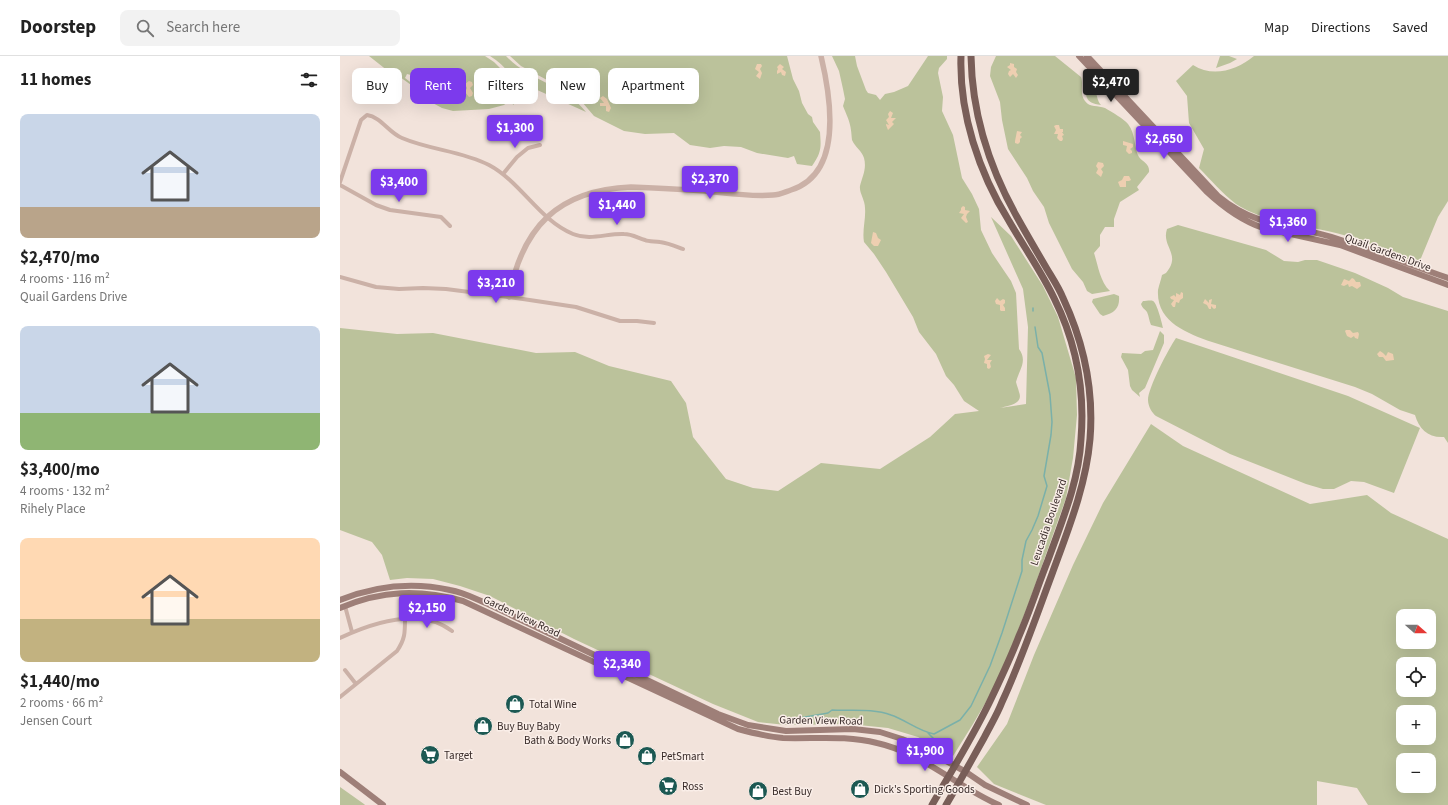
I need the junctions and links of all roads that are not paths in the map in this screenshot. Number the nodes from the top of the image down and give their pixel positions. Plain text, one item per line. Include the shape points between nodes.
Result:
1 (821, 56) edge
2 (961, 56) edge
3 (971, 56) edge
4 (1079, 56) edge
5 (1087, 56) edge
6 (540, 145) dead end
7 (503, 174) junction
8 (340, 182) edge
9 (340, 185) edge
10 (547, 217) junction
11 (450, 226) dead end
12 (683, 249) dead end
13 (340, 278) edge
14 (1448, 278) edge
15 (1448, 285) edge
16 (509, 297) junction
17 (654, 323) dead end
18 (340, 600) edge
19 (342, 607) edge
20 (405, 619) junction
21 (452, 631) dead end
22 (352, 632) junction
23 (340, 638) edge
24 (345, 670) dead end
25 (356, 684) junction
26 (340, 697) edge
27 (954, 766) junction
28 (340, 772) edge
29 (966, 772) junction
30 (949, 776) junction
31 (959, 783) junction
32 (383, 805) edge
33 (932, 805) edge
34 (946, 805) edge
35 (1000, 805) edge
36 (1027, 805) edge

1 - 10 street via 830,110 829,139 825,159 813,177 797,188 769,195 612,188 580,196
2 - 27 main road, Leucadia Boulevard via 967,115 976,153 1008,220 1039,269 1068,329 1081,386 1082,418 1076,476 1065,512 1019,636 991,699
3 - 29 main road, Leucadia Boulevard via 976,112 986,150 1016,216 1062,295 1076,326 1089,384 1091,414 1085,477 1074,515 1002,704
4 - 15 main road, Quail Gardens Drive via 1206,191 1233,214 1263,228 1340,245
5 - 14 main road, Quail Gardens Drive via 1218,196 1243,213 1268,223 1337,238
6 - 7 street via 528,148
7 - 8 street via 468,157 400,137 374,116 367,116 361,120
7 - 10 street
9 - 11 street via 376,205 390,210 441,217
10 - 12 street via 574,234 587,237 624,234
10 - 16 street via 522,252
13 - 16 street via 376,287 446,289
16 - 17 street via 576,307 620,321
18 - 27 main road, Garden View Road via 386,587 413,586 466,594 718,714 748,725 786,731 853,729 880,732 919,746
19 - 22 street
19 - 30 main road, Garden View Road via 366,598 404,592 436,594 463,600 738,730 776,737 845,737 878,743 924,761
20 - 21 street via 422,619 444,625
20 - 22 street
20 - 25 street via 406,633 397,651
22 - 23 street
24 - 25 street
25 - 26 street
27 - 29 main road, Garden View Road
27 - 30 main road, Leucadia Boulevard
28 - 32 main road
29 - 31 main road, Leucadia Boulevard
29 - 36 main road, Garden View Road via 985,785
30 - 31 main road, Garden View Road
30 - 33 main road, Leucadia Boulevard
31 - 34 main road, Leucadia Boulevard
31 - 35 main road, Garden View Road

